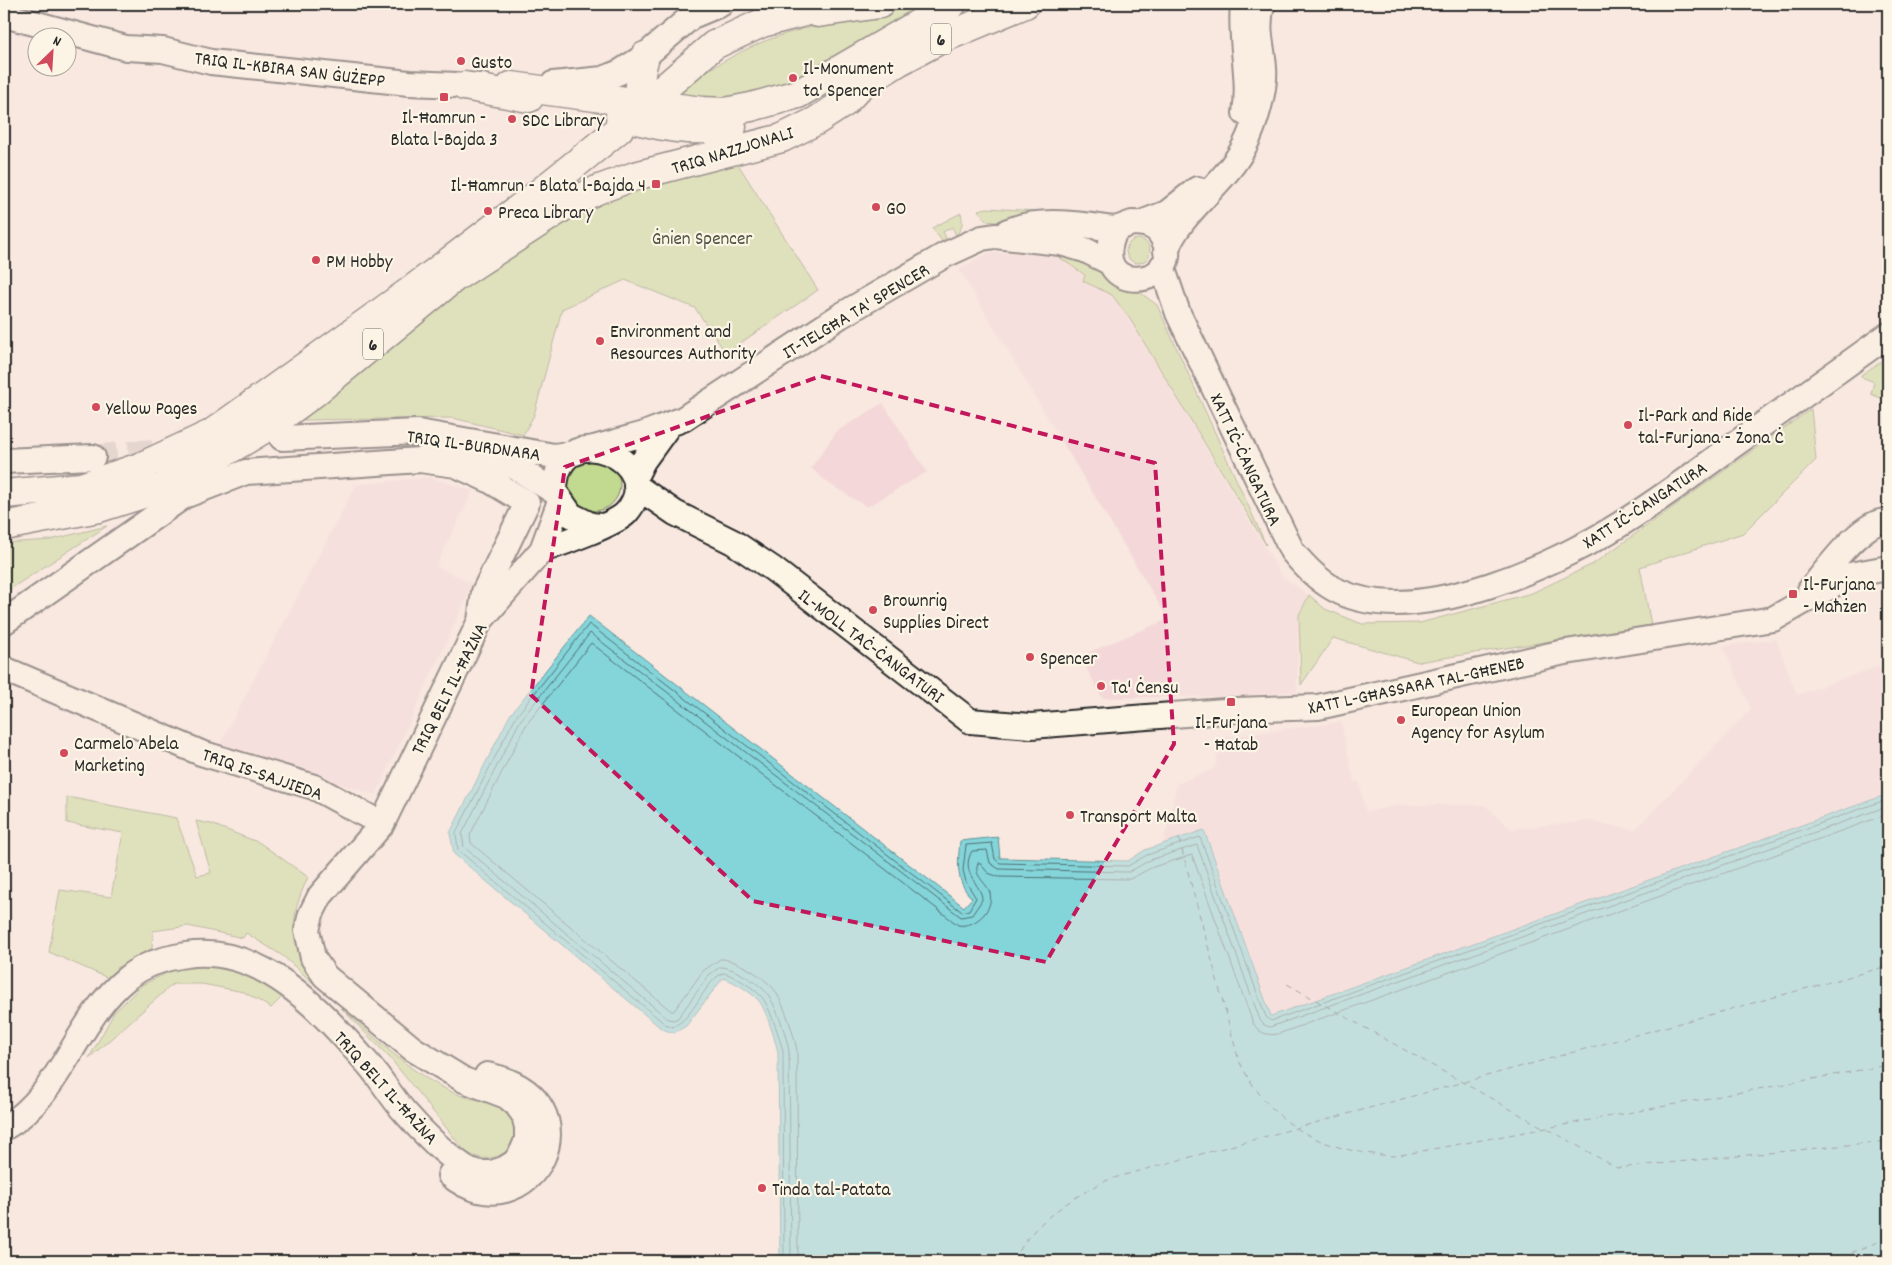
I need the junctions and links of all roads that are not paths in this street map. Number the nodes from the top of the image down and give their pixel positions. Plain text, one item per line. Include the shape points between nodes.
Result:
1 (721, 4) edge
2 (836, 4) edge
3 (880, 4) edge
4 (952, 4) edge
5 (1025, 4) edge
6 (1243, 4) edge
7 (1262, 4) edge
8 (695, 10) edge
9 (4, 15) edge
10 (792, 16) junction
11 (645, 56) junction
12 (861, 85) junction
13 (464, 86) junction
14 (511, 86) junction
15 (654, 97) junction
16 (744, 126) junction
17 (618, 129) dead end
18 (1198, 197) junction
19 (1141, 223) junction
20 (1116, 229) junction
21 (994, 236) junction
22 (1111, 263) junction
23 (1158, 265) junction
24 (1888, 335) edge
25 (669, 425) junction
26 (282, 438) dead end
27 (585, 450) junction
28 (93, 457) tunnel mouth
29 (4, 461) edge
30 (181, 478) junction
31 (635, 482) junction
32 (15, 493) edge
33 (557, 497) junction
34 (675, 513) junction
35 (1886, 522) edge
36 (610, 523) junction
37 (4, 526) edge
38 (542, 550) junction
39 (1888, 568) edge
40 (1798, 603) junction
41 (480, 620) junction
42 (4, 622) edge
43 (4, 669) edge
44 (1085, 720) joint
45 (382, 824) junction
46 (4, 1128) edge

1 - 8 street
2 - 10 highway
3 - 10 highway
4 - 15 highway, 6 via 798,94 782,100 724,112 702,111
5 - 12 highway, TRIQ NAZZJONALI / 6 via 941,39
6 - 18 street via 1248,96 1242,125
7 - 18 street via 1258,21 1265,69 1260,104 1245,146 1230,169
8 - 11 street
9 - 13 street, TRIQ IL-KBIRA SAN ĠUŻEPP via 126,48 163,50 211,62
10 - 15 highway via 762,23 714,45
11 - 14 street, TRIQ IL-KBIRA SAN ĠUŻEPP via 611,76 581,82
11 - 15 highway via 639,89
12 - 16 highway, 6 via 837,91 778,117
12 - 30 highway, TRIQ NAZZJONALI / 6 via 844,103 816,122 782,138 635,176 563,207 454,278 292,410
13 - 14 street, TRIQ IL-KBIRA SAN ĠUŻEPP
13 - 16 highway, 6 via 585,107 678,130
14 - 15 highway, 6
15 - 16 highway, 6 via 649,109 673,121
17 - 32 highway, 6 via 542,192 409,292 211,434 140,467 81,487
18 - 19 street
18 - 23 street
19 - 20 street
19 - 23 street via 1162,235
20 - 21 street, IT-TELGĦA TA' SPENCER via 1059,223 1024,224
20 - 22 street via 1109,248
21 - 22 street, IT-TELGĦA TA' SPENCER via 1061,243
21 - 25 street, IT-TELGĦA TA' SPENCER via 945,255 840,316
22 - 23 street via 1122,276 1133,280
23 - 24 street, XATT IĊ-ĊANGATURA via 1292,551 1305,568 1339,592 1357,598 1402,604 1470,592 1573,550 1632,517
25 - 27 street, IT-TELGĦA TA' SPENCER
25 - 31 street, IT-TELGĦA TA' SPENCER via 643,461
26 - 27 street, TRIQ IL-BURDNARA via 418,432 554,456
27 - 31 street via 606,450 617,456
27 - 33 street via 560,467 555,480
28 - 29 street
30 - 33 street via 248,457 419,446 464,450 515,467
30 - 37 highway, 6 via 162,488 99,508
31 - 34 street, IL-MOLL TAĊ-ĊANGATURI
31 - 36 street via 632,505
33 - 36 street via 571,515 581,521
33 - 38 street
34 - 36 street, IL-MOLL TAĊ-ĊANGATURI via 648,513
34 - 44 street, IL-MOLL TAĊ-ĊANGATURI via 733,542 773,570 970,720 1031,726
35 - 40 street, XATT L-GĦASSARA TAL-GĦENEB via 1860,533
36 - 38 street, IL-MOLL TAĊ-ĊANGATURI
38 - 41 street, TRIQ BELT IL-ĦAŻNA
39 - 40 street, XATT L-GĦASSARA TAL-GĦENEB via 1850,575
40 - 44 street, XATT L-GĦASSARA TAL-GĦENEB via 1773,619 1560,653 1318,707
41 - 42 street via 484,592 527,503 456,465 420,460 246,472 199,489 184,496
41 - 45 street, TRIQ BELT IL-ĦAŻNA
43 - 45 street, TRIQ IS-SAJJIEDA via 201,753 314,787
45 - 46 street, TRIQ BELT IL-ĦAŻNA via 320,896 307,930 313,958 325,976 413,1049 464,1080 506,1096 516,1104 524,1115 526,1140 522,1152 509,1166 492,1173 467,1169 403,1111 370,1066 292,988 251,963 203,952 150,963 128,977 108,995 92,1017 36,1104

